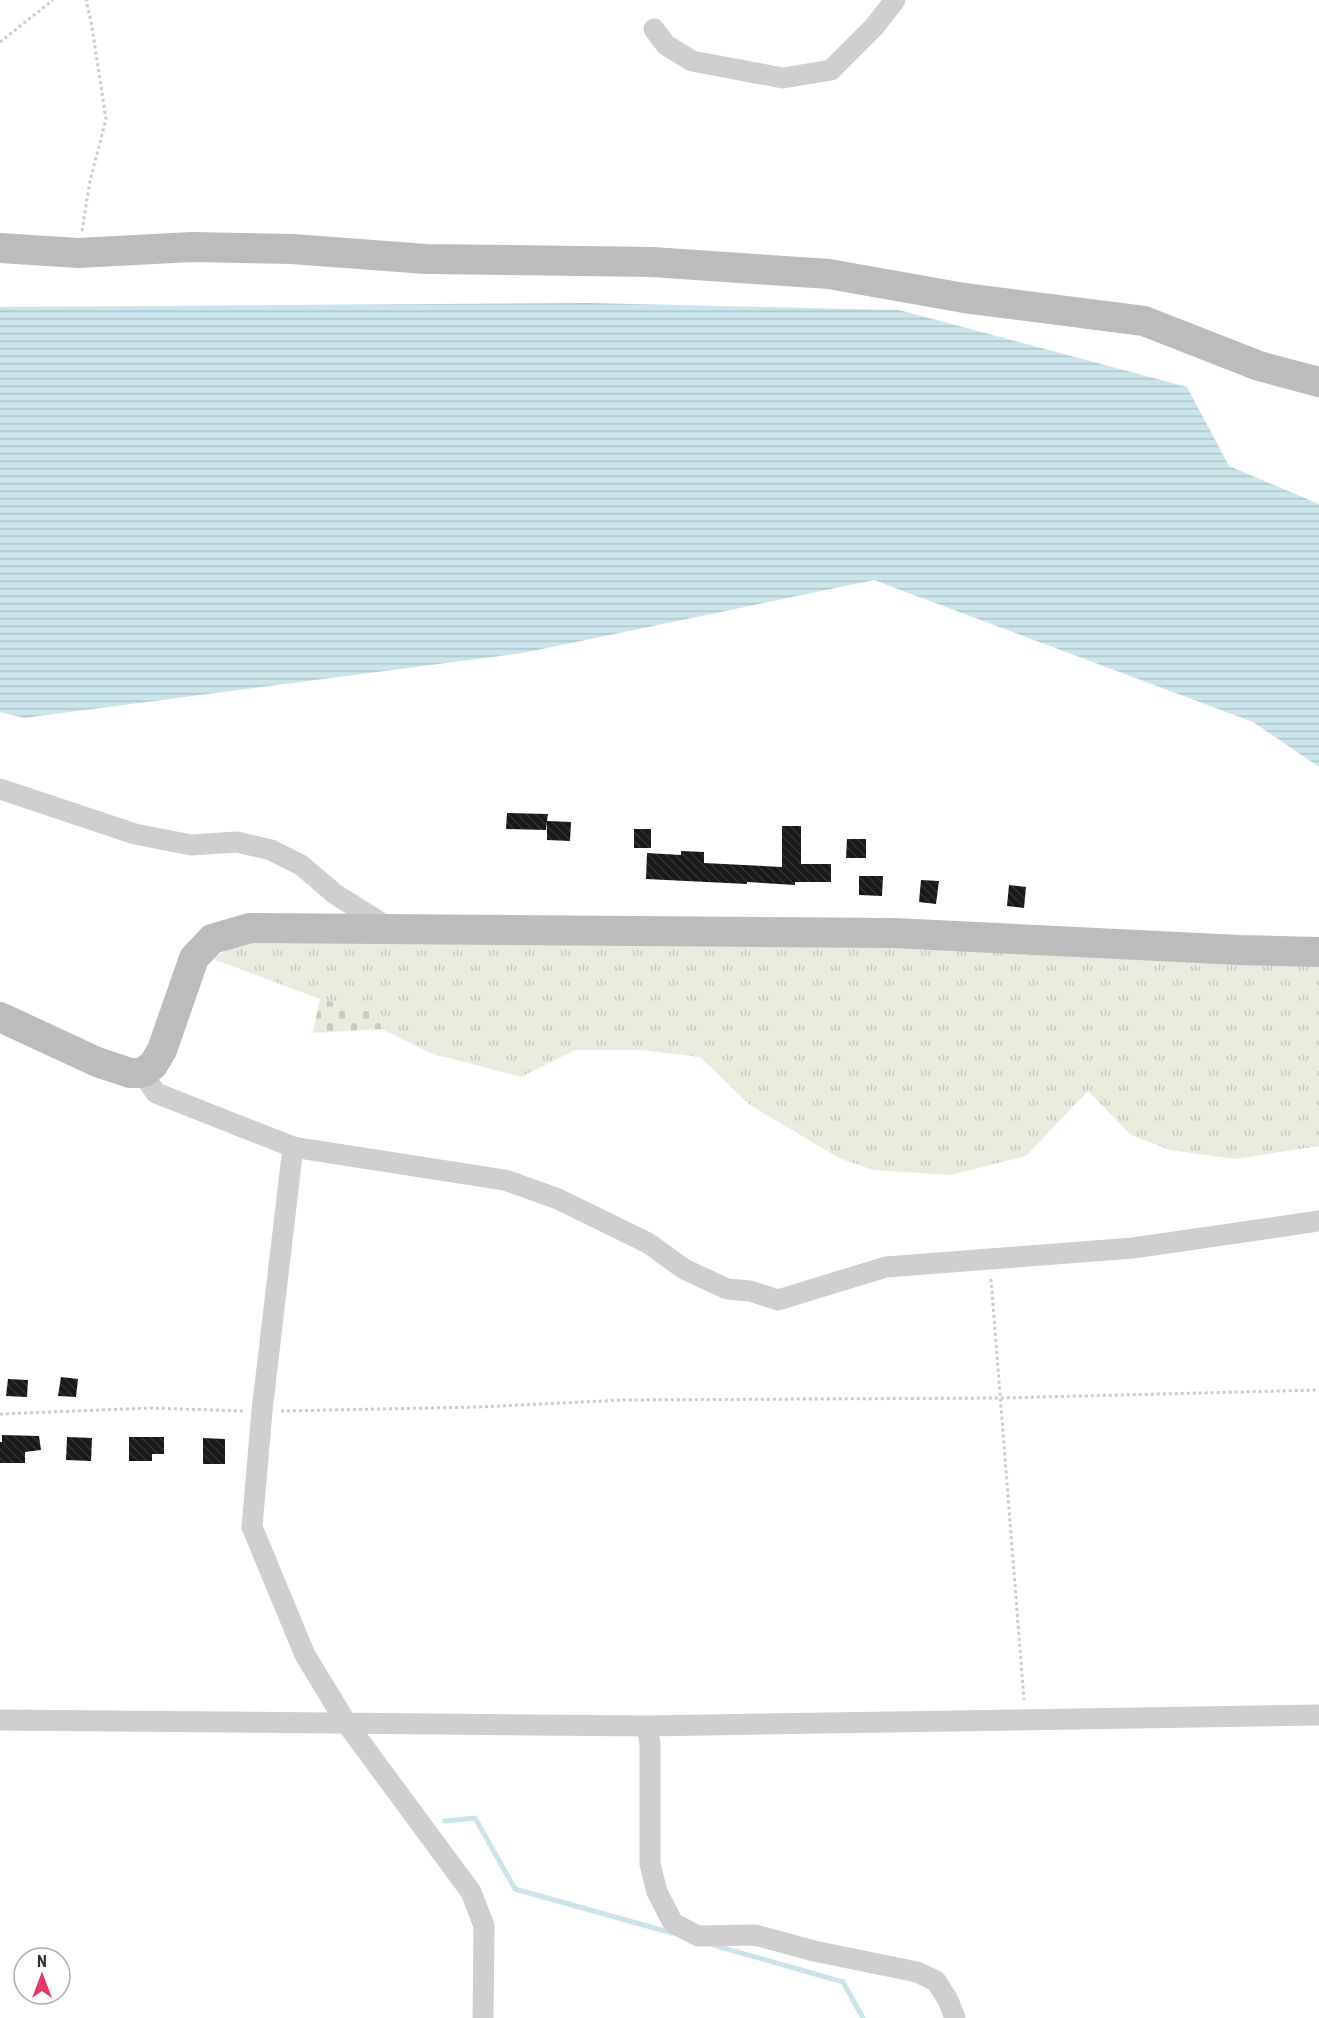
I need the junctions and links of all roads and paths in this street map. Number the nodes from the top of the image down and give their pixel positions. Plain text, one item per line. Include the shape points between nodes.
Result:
1 (54, 0) edge
2 (86, 0) edge
3 (895, 0) edge
4 (654, 29) dead end
5 (0, 42) edge
6 (0, 248) edge
7 (78, 253) junction
8 (1319, 382) edge
9 (0, 789) edge
10 (391, 929) junction
11 (1319, 952) edge
12 (0, 1017) edge
13 (142, 1073) junction
14 (293, 1148) junction
15 (1319, 1221) edge
16 (990, 1259) junction
17 (1319, 1390) edge
18 (1001, 1398) junction
19 (262, 1411) junction
20 (0, 1414) edge
21 (1319, 1715) edge
22 (0, 1720) edge
23 (1025, 1720) junction
24 (347, 1724) junction
25 (647, 1726) junction
26 (483, 2018) edge
27 (956, 2018) edge

1 - 5 path
2 - 7 path via 106,119
3 - 4 street via 831,70 783,78 692,61 666,45
6 - 7 main road
7 - 8 main road via 192,247 292,249 426,259 652,262 829,274 964,298 1144,321 1259,366
9 - 10 street via 135,834 191,845 237,842 271,850 301,865 335,894
10 - 11 main road via 894,933
10 - 13 main road via 250,928 212,939 194,958 162,1050 153,1065
12 - 13 main road via 97,1062
13 - 14 street via 156,1093
14 - 16 street via 505,1180 558,1199 648,1243 684,1269 727,1289 778,1300 886,1267
14 - 19 street
15 - 16 street via 1133,1248
16 - 18 path
17 - 18 path
18 - 19 path via 623,1400
18 - 23 path
19 - 20 path via 151,1408
19 - 24 street via 252,1527 304,1655
21 - 23 street
22 - 24 street
23 - 25 street
24 - 25 street
24 - 26 street via 471,1892 484,1926
25 - 27 street via 650,1864 657,1892 674,1923 698,1936 755,1935 814,1952 917,1972 936,1981

